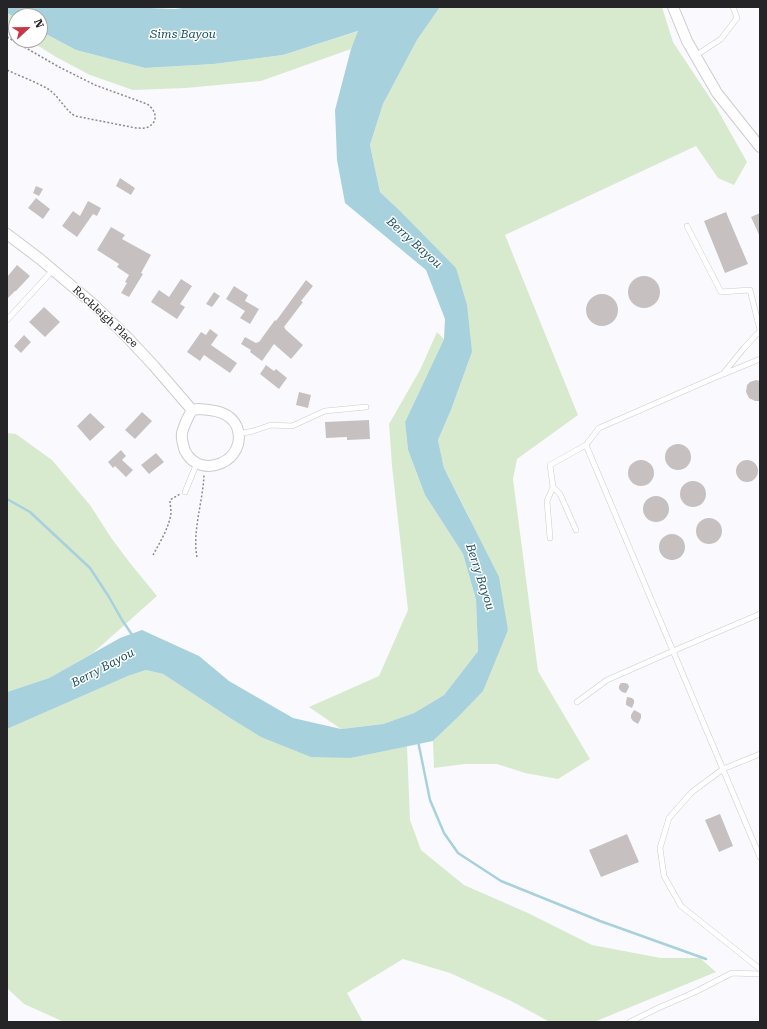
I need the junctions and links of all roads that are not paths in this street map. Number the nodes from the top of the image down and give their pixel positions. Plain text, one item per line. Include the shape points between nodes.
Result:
1 (673, 7) edge
2 (733, 7) edge
3 (695, 56) junction
4 (760, 147) edge
5 (688, 226) dead end
6 (7, 234) edge
7 (53, 270) junction
8 (7, 320) edge
9 (760, 331) edge
10 (760, 359) edge
11 (723, 374) junction
12 (366, 407) dead end
13 (192, 410) junction
14 (238, 434) junction
15 (586, 445) junction
16 (201, 464) junction
17 (553, 487) junction
18 (185, 492) road end
19 (576, 530) dead end
20 (550, 538) dead end
21 (760, 614) edge
22 (673, 651) junction
23 (577, 702) dead end
24 (760, 754) edge
25 (723, 770) junction
26 (760, 857) edge
27 (760, 970) edge
28 (760, 974) edge
29 (630, 1022) edge

1 - 3 street
2 - 3 lane via 737,18 721,39
3 - 4 street via 717,93
5 - 9 lane via 721,292 750,290
6 - 7 street, Rockleigh Place
7 - 8 lane
7 - 13 street, Rockleigh Place via 127,337
9 - 11 lane
10 - 11 lane
11 - 15 lane via 599,428
12 - 14 lane via 325,411 292,426 271,425
13 - 14 street via 225,414 233,421
13 - 16 street via 182,432 182,438 190,458
14 - 16 street via 238,445 227,461 216,465
15 - 17 lane via 550,465
15 - 22 lane
16 - 18 lane
17 - 19 lane via 560,494
17 - 20 lane via 547,501
21 - 22 lane
22 - 23 lane via 607,680
22 - 25 lane
24 - 25 lane
25 - 26 lane
25 - 27 lane via 692,792 669,818 660,848 664,876 681,906
28 - 29 lane via 732,974

